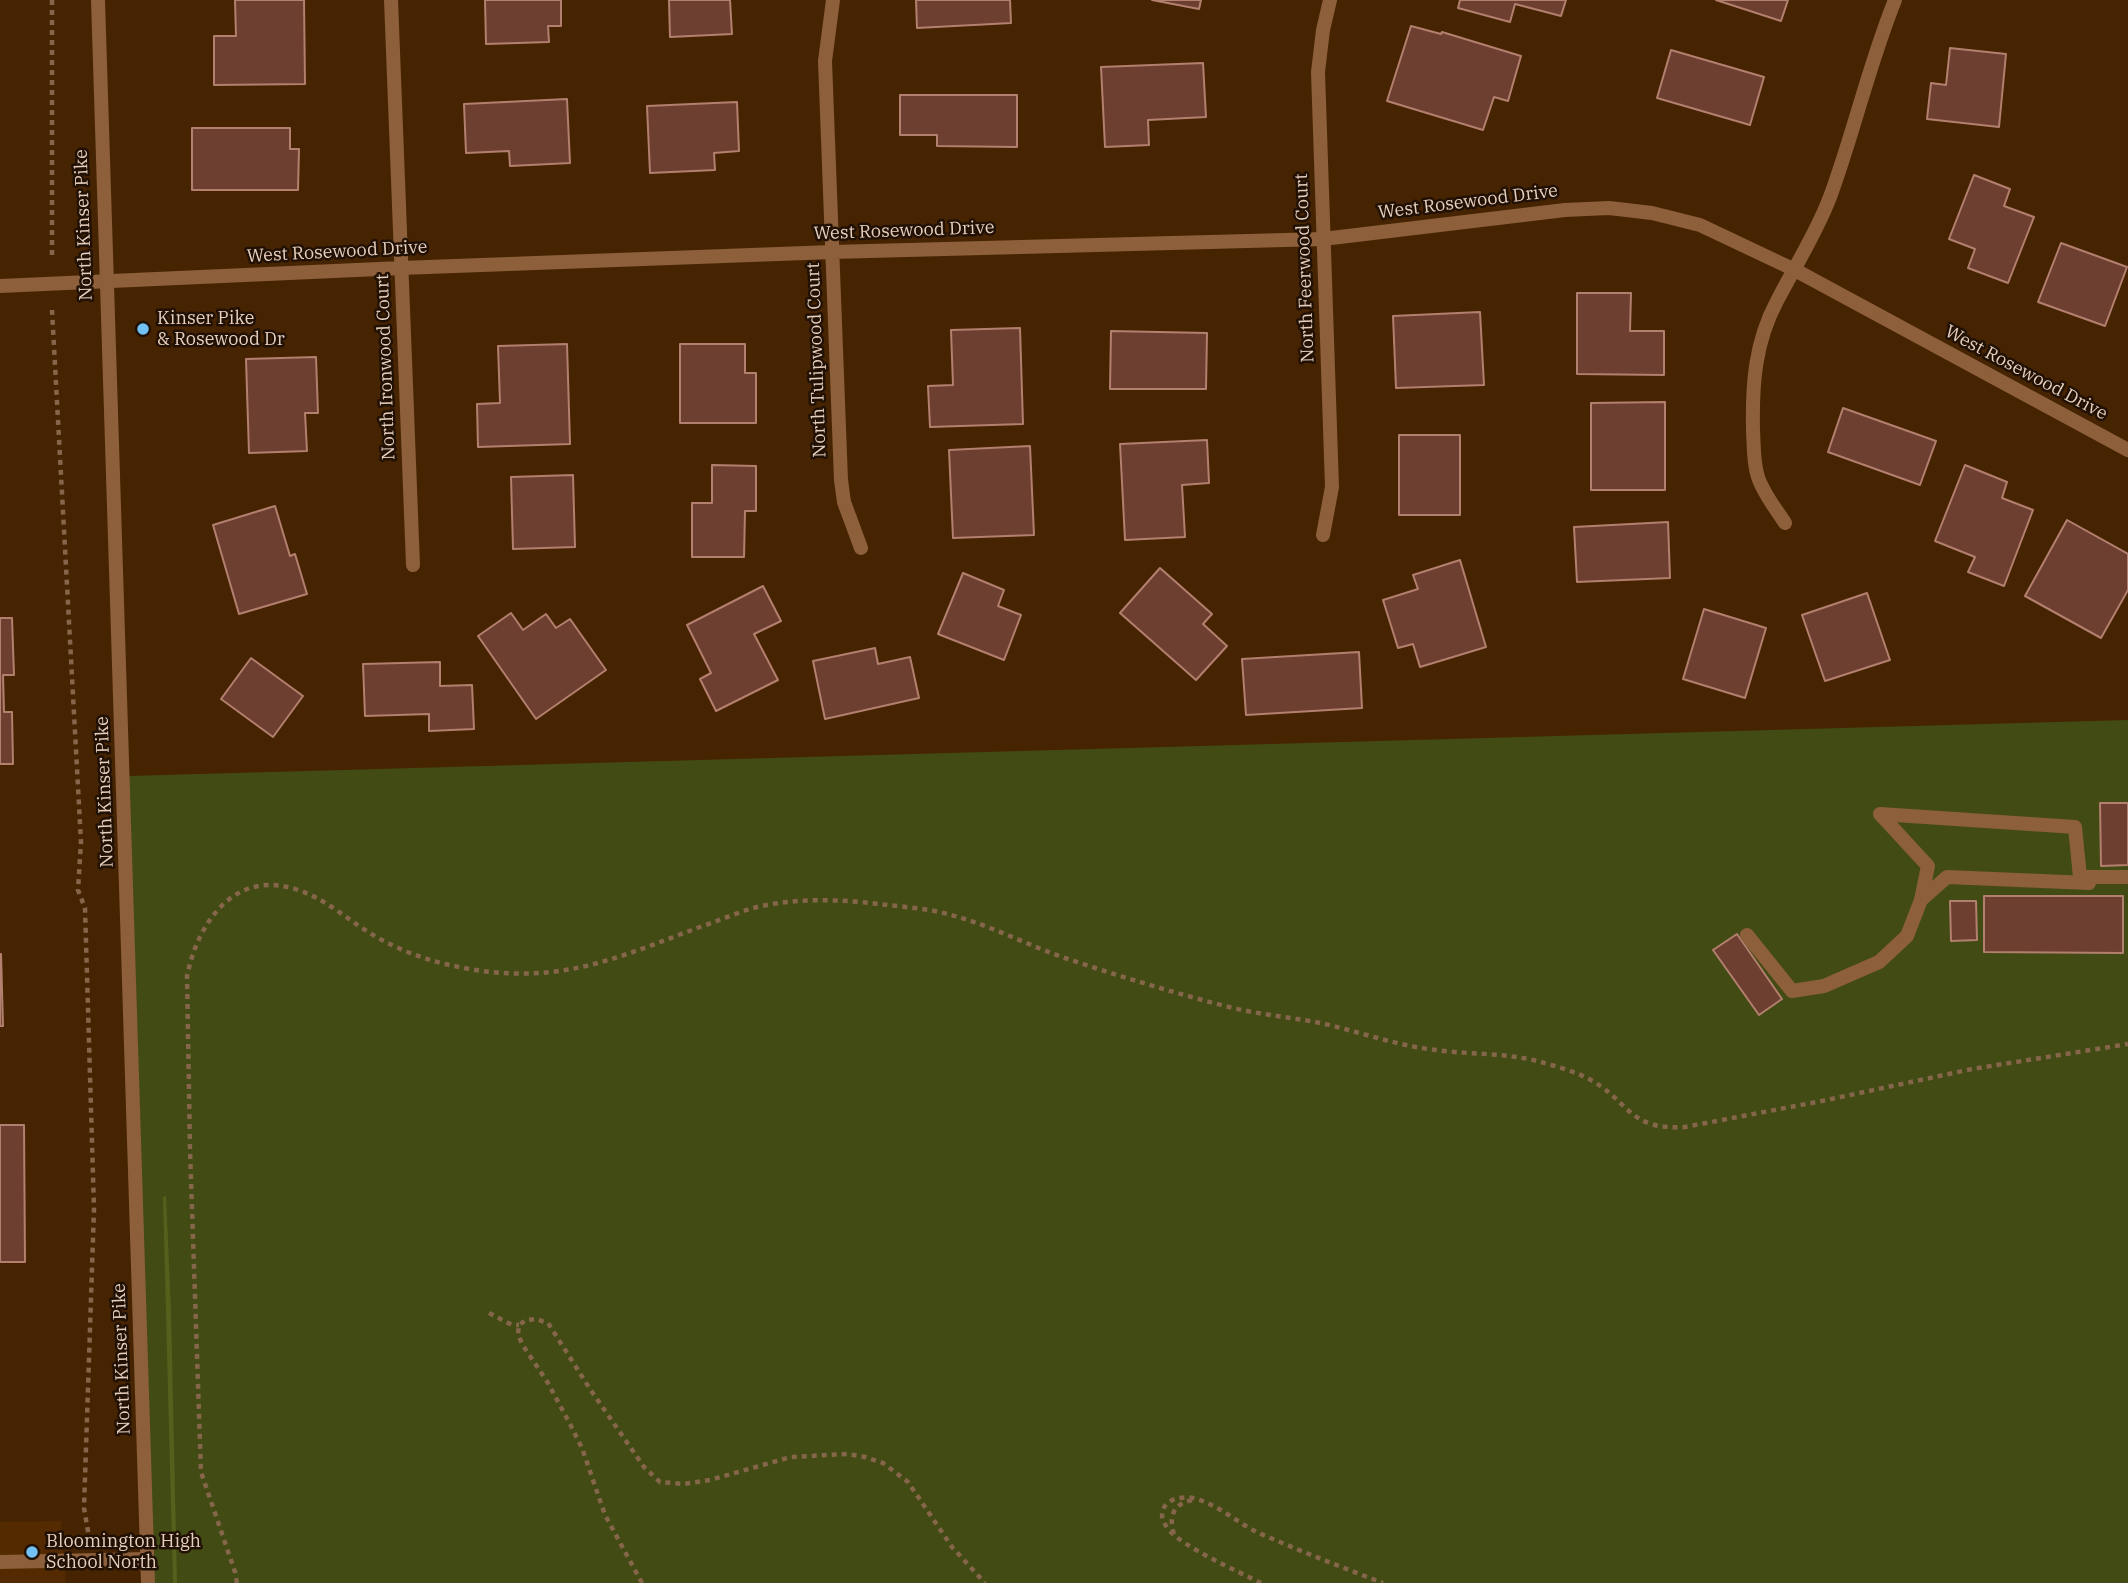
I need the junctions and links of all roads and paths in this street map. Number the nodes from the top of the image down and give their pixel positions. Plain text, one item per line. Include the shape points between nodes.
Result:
1 (52, 0) edge
2 (98, 0) edge
3 (391, 0) edge
4 (833, 0) edge
5 (1330, 0) edge
6 (1895, 0) edge
7 (1324, 239) junction
8 (832, 252) junction
9 (401, 268) junction
10 (1796, 270) junction
11 (105, 282) junction
12 (52, 284) junction
13 (0, 286) edge
14 (2128, 450) edge
15 (1785, 523) dead end
16 (1322, 535) dead end
17 (861, 548) dead end
18 (413, 565) dead end
19 (2128, 877) edge
20 (2128, 885) edge
21 (1920, 900) junction
22 (1747, 935) dead end
23 (2128, 1044) edge
24 (489, 1313) dead end
25 (519, 1325) junction
26 (1197, 1500) junction
27 (1174, 1535) junction
28 (147, 1559) junction
29 (92, 1560) junction
30 (0, 1562) edge
31 (148, 1583) edge
32 (236, 1583) edge
33 (642, 1583) edge
34 (985, 1583) edge
35 (1261, 1583) edge
36 (1382, 1583) edge

1 - 12 path
2 - 11 street, North Kinser Pike
3 - 9 street, North Ironwood Court
4 - 8 street, North Tulipwood Court via 825,61
5 - 7 street, North Feerwood Court via 1318,72
6 - 10 street via 1846,155
7 - 8 street, West Rosewood Drive
7 - 10 street, West Rosewood Drive via 1609,208 1700,226
7 - 16 street, North Feerwood Court via 1332,487
8 - 9 street, West Rosewood Drive
8 - 17 street, North Tulipwood Court via 841,480
9 - 11 street, West Rosewood Drive
9 - 18 street, North Ironwood Court
10 - 14 street, West Rosewood Drive
10 - 15 street via 1762,335 1753,388 1758,479
11 - 12 street, West Rosewood Drive
11 - 28 street, North Kinser Pike
12 - 13 street, West Rosewood Drive
12 - 29 path via 81,842 78,890 85,908 94,1209 84,1508
19 - 21 street via 2080,877 2075,827 1880,814 1927,866
20 - 21 street via 1947,877
21 - 22 street via 1907,936 1878,962 1824,986 1792,991
23 - 32 path via 1666,1128 1626,1111 1586,1077 1539,1062 1426,1049 1233,1008 1060,956 949,914 873,903 803,901 755,908 603,963 534,974 491,972 434,961 383,941 295,888 249,888 222,904 205,926 187,976 201,1472
24 - 25 path
25 - 33 path via 522,1344 570,1424 605,1515
25 - 34 path via 536,1319 548,1323 644,1467 660,1482 684,1484 791,1458 865,1457 883,1463 908,1482 952,1546
26 - 27 path via 1175,1508
26 - 27 path via 1177,1497 1163,1508 1163,1519
26 - 36 path via 1256,1531
27 - 35 path
28 - 29 street
28 - 31 street, North Kinser Pike
29 - 30 street

